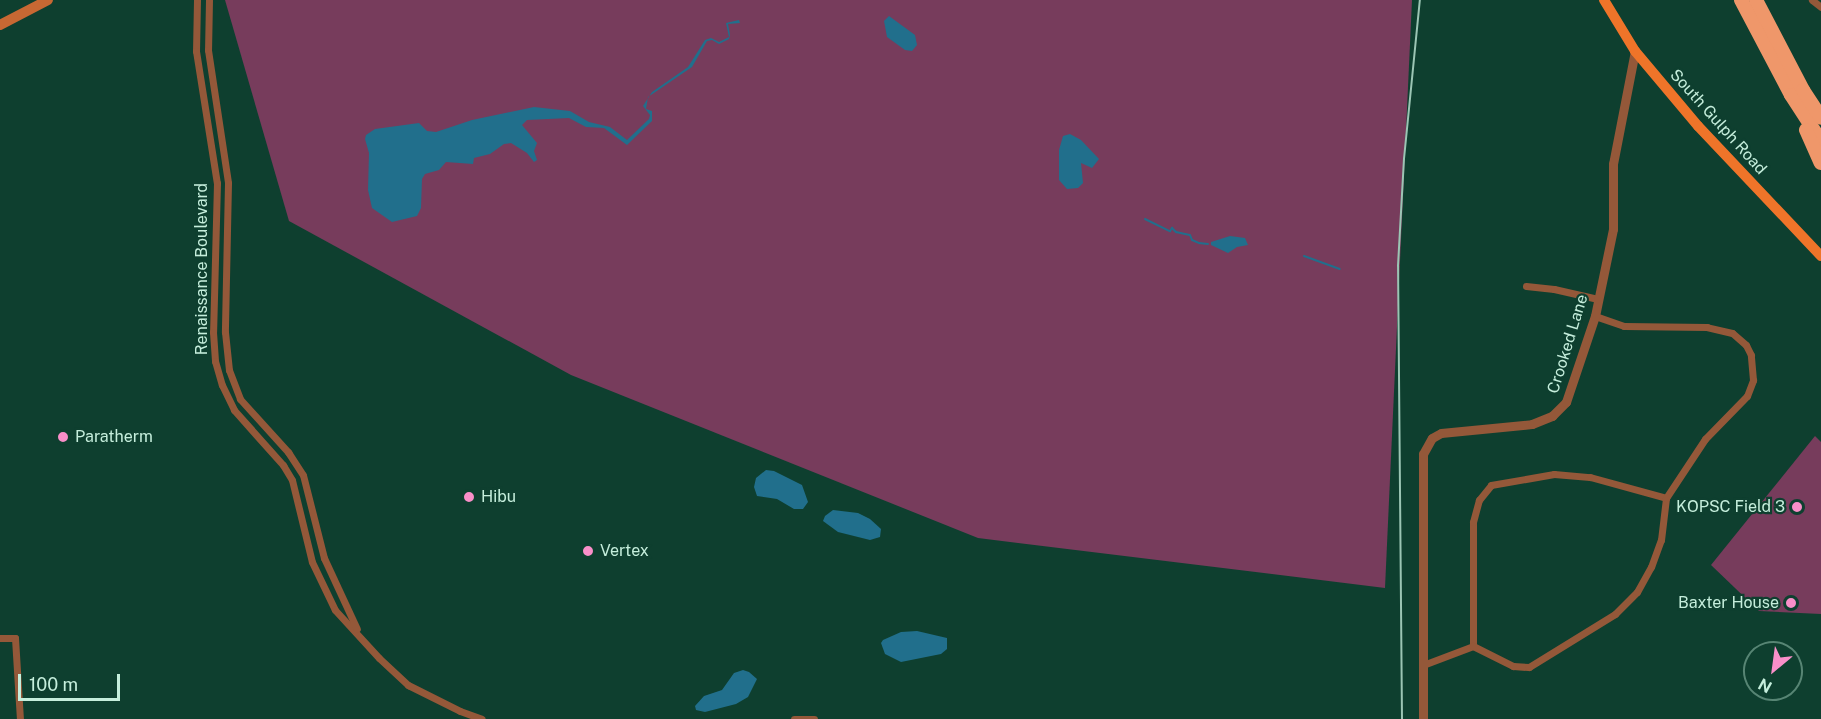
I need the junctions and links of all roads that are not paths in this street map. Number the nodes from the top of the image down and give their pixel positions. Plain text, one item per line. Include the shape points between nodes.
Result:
1 (48, 0) edge
2 (197, 0) edge
3 (209, 0) edge
4 (1604, 0) edge
5 (1741, 0) edge
6 (1756, 0) edge
7 (1812, 0) edge
8 (1821, 7) edge
9 (0, 25) edge
10 (1635, 51) junction
11 (1791, 95) junction
12 (1821, 118) edge
13 (1821, 141) edge
14 (1821, 163) edge
15 (1821, 256) edge
16 (1526, 286) dead end
17 (1598, 300) junction
18 (1596, 316) junction
19 (1666, 498) junction
20 (0, 638) edge
21 (362, 640) junction
22 (1473, 646) junction
23 (1423, 665) junction
24 (459, 715) edge
25 (20, 719) edge
26 (482, 719) edge
27 (794, 719) edge
28 (814, 719) edge
29 (1423, 719) edge

1 - 9 main road
2 - 21 street, Renaissance Boulevard via 196,51 217,183 213,332 218,373 234,410 289,475 318,576 335,610
3 - 21 street, Renaissance Boulevard via 208,50 228,183 225,332 229,370 240,399 288,452 303,475 324,558
4 - 10 main road, South Gulph Road
5 - 11 highway
6 - 12 highway
7 - 8 street
10 - 15 main road, South Gulph Road via 1698,126
10 - 17 street, Crooked Lane via 1613,164 1613,229
11 - 13 highway
11 - 14 highway
16 - 17 street
17 - 18 street, Crooked Lane
18 - 19 street via 1624,326 1716,328 1740,339 1751,355 1753,380 1748,396 1709,434
18 - 23 street, Crooked Lane via 1572,392 1552,416 1532,424 1450,430 1432,438 1426,446 1421,464
19 - 22 street via 1661,540 1651,567 1636,592 1615,614 1529,667 1513,666
19 - 22 street via 1590,477 1554,474 1491,485 1479,500 1473,522
20 - 25 street via 15,638
21 - 24 street, Renaissance Boulevard via 408,685
22 - 23 street
23 - 29 street, Crooked Lane
24 - 26 street, Renaissance Boulevard
27 - 28 street

